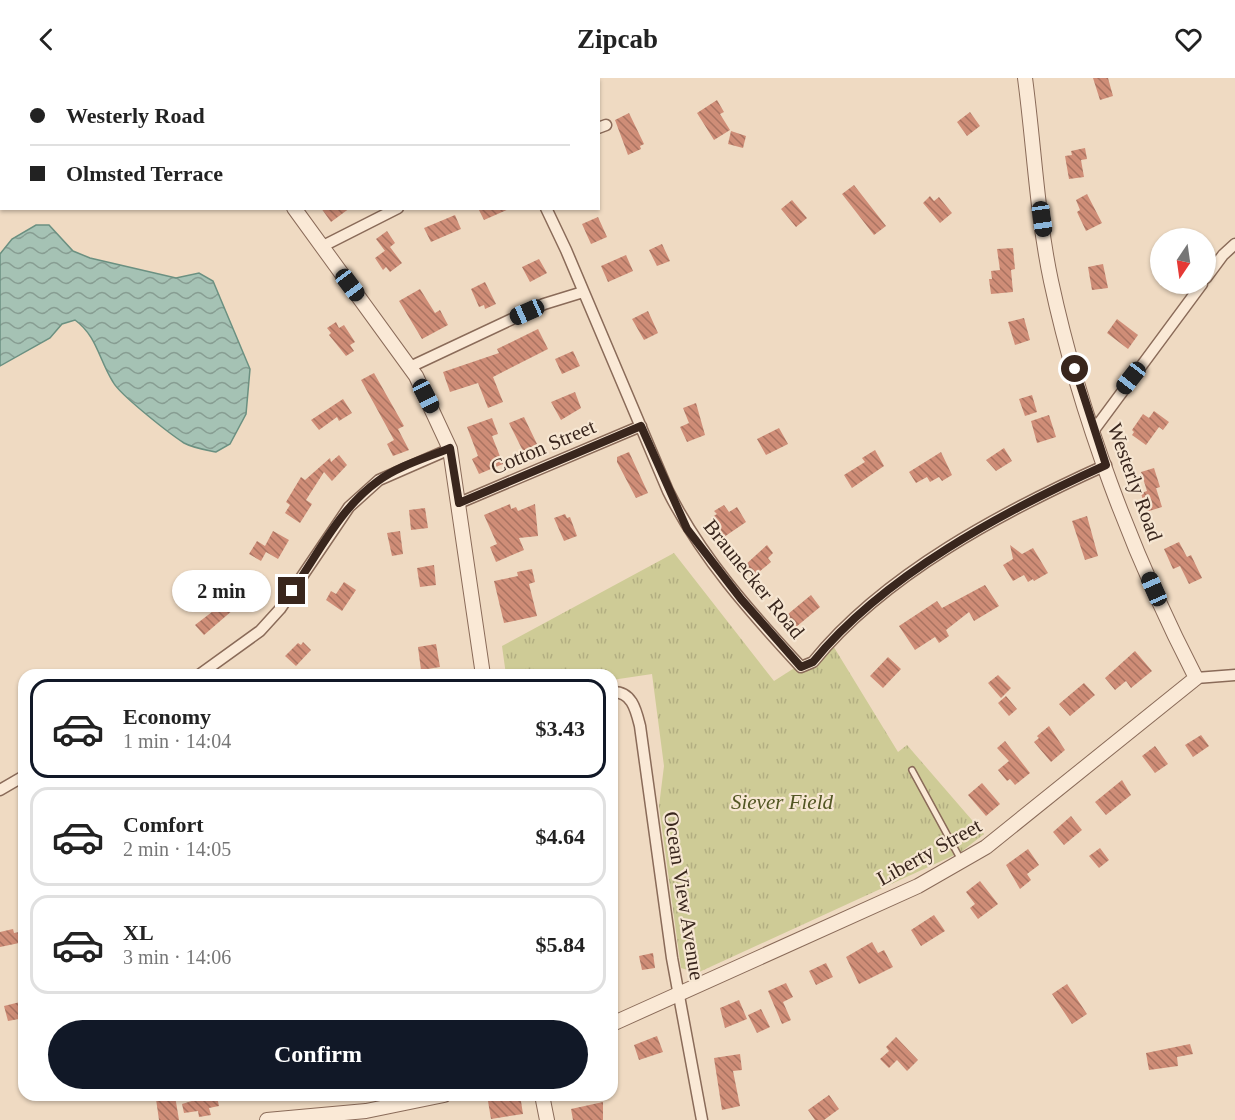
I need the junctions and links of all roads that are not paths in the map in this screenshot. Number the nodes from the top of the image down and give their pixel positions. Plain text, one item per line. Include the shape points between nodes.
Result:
1 (1025, 78) edge
2 (295, 210) edge
3 (394, 210) edge
4 (547, 210) edge
5 (1235, 244) edge
6 (321, 247) junction
7 (1216, 265) edge
8 (583, 292) junction
9 (1195, 294) edge
10 (410, 367) junction
11 (641, 426) junction
12 (1094, 430) junction
13 (450, 448) junction
14 (1106, 465) junction
15 (459, 503) junction
16 (207, 669) edge
17 (482, 669) edge
18 (1235, 675) edge
19 (1196, 678) junction
20 (618, 693) edge
21 (912, 770) dead end
22 (18, 780) edge
23 (0, 790) edge
24 (961, 862) junction
25 (679, 995) junction
26 (618, 1021) edge
27 (389, 1101) edge
28 (543, 1101) edge
29 (353, 1116) edge
30 (267, 1120) edge
31 (547, 1120) edge
32 (702, 1120) edge

1 - 12 street, Westerly Road via 1051,280
2 - 6 street
3 - 6 street
4 - 8 street, Braunecker Road
5 - 7 street
6 - 10 street
8 - 10 street via 544,304
8 - 11 street, Braunecker Road
9 - 12 street
10 - 13 street
11 - 14 street, Braunecker Road via 687,529 801,667 813,662 866,608 901,580 1034,498
11 - 15 street, Cotton Street
12 - 14 street, Westerly Road
13 - 15 street
13 - 16 street via 379,480 349,507 280,609 260,631
14 - 19 street, Westerly Road via 1125,523
15 - 17 street
18 - 19 street
19 - 24 street, Liberty Street via 986,847
20 - 25 street, Ocean View Avenue via 630,698 640,726
21 - 24 lane
22 - 23 street
24 - 25 street, Liberty Street via 918,886
25 - 26 street, Liberty Street
25 - 32 street, Ocean View Avenue
27 - 29 street
28 - 31 street
29 - 30 street

